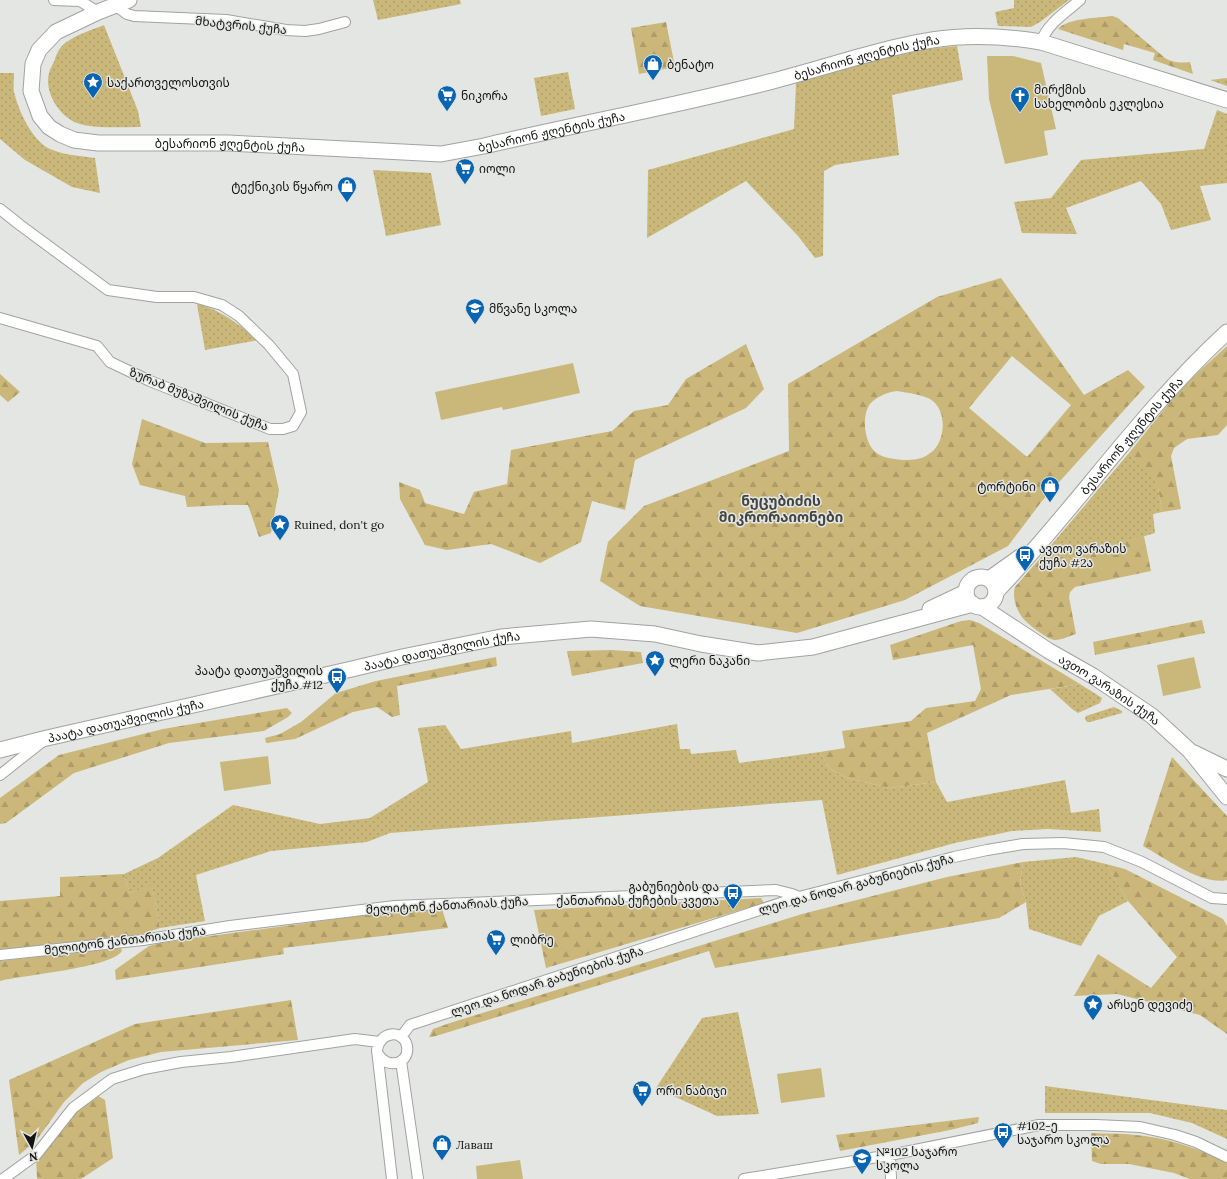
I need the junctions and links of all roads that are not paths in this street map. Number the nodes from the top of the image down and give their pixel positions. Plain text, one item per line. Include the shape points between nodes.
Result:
1 (54, 0) edge
2 (1080, 0) edge
3 (122, 3) edge
4 (98, 12) junction
5 (346, 22) dead end
6 (1040, 42) junction
7 (1227, 100) edge
8 (0, 208) edge
9 (0, 318) edge
10 (1227, 332) edge
11 (983, 596) junction
12 (47, 738) junction
13 (0, 750) edge
14 (1190, 751) junction
15 (1227, 768) edge
16 (0, 775) edge
17 (1227, 797) edge
18 (799, 897) junction
19 (1227, 899) edge
20 (0, 955) edge
21 (401, 1037) junction
22 (379, 1042) junction
23 (378, 1054) junction
24 (401, 1061) junction
25 (890, 1154) junction
26 (1227, 1157) edge
27 (3, 1179) edge
28 (392, 1179) edge
29 (418, 1179) edge
30 (744, 1179) edge
31 (892, 1179) edge

1 - 4 street via 80,1
2 - 6 street via 1051,24
3 - 4 main road, ბესარიონ ჟღენტის ქუჩა
3 - 5 street, მხატვრის ქუჩა via 126,14 134,16 226,20 286,30 319,29
4 - 6 main road, ბესარიონ ჟღენტის ქუჩა via 56,32 39,50 34,64 31,91 40,116 49,127 74,140 98,143 229,142 441,154 748,87 933,40 997,36
6 - 7 main road, ბესარიონ ჟღენტის ქუჩა
8 - 9 street, ზურაბ მუზაშვილის ქუჩა via 108,290 157,297 194,297 222,305 239,316 269,345 293,374 301,412 293,426 270,429 150,381 110,362 97,346
10 - 11 main road, ბესარიონ ჟღენტის ქუჩა via 1158,401 1040,543
11 - 12 main road, პაატა დათუაშვილის ქუჩა via 889,628 813,647 758,653 655,634 591,629 501,637
11 - 14 main road, ავთო ვარაზის ქუჩა via 1024,633 1049,651 1142,708
12 - 13 main road, პაატა დათუაშვილის ქუჩა
12 - 16 street
14 - 15 main road, ავთო ვარაზის ქუჩა
14 - 17 main road, ავთო ვარაზის ქუჩა
18 - 19 street, ლეო და ნოდარ გაბუნიების ქუჩა via 987,850 1023,844 1063,843 1104,847 1142,862 1212,898
18 - 20 street, მელიტონ ქანთარიას ქუჩა via 776,890 394,906 230,926 143,940
18 - 21 street, ლეო და ნოდარ გაბუნიების ქუჩა via 410,1025
21 - 22 street via 389,1034
21 - 24 street via 407,1048
22 - 23 street
22 - 27 street via 354,1039 181,1062 144,1068 112,1079 73,1108 36,1155
23 - 24 street via 387,1063
23 - 28 street
24 - 29 street
25 - 26 street via 1039,1125 1096,1125 1140,1127 1161,1132 1196,1142
25 - 30 street
25 - 31 street

